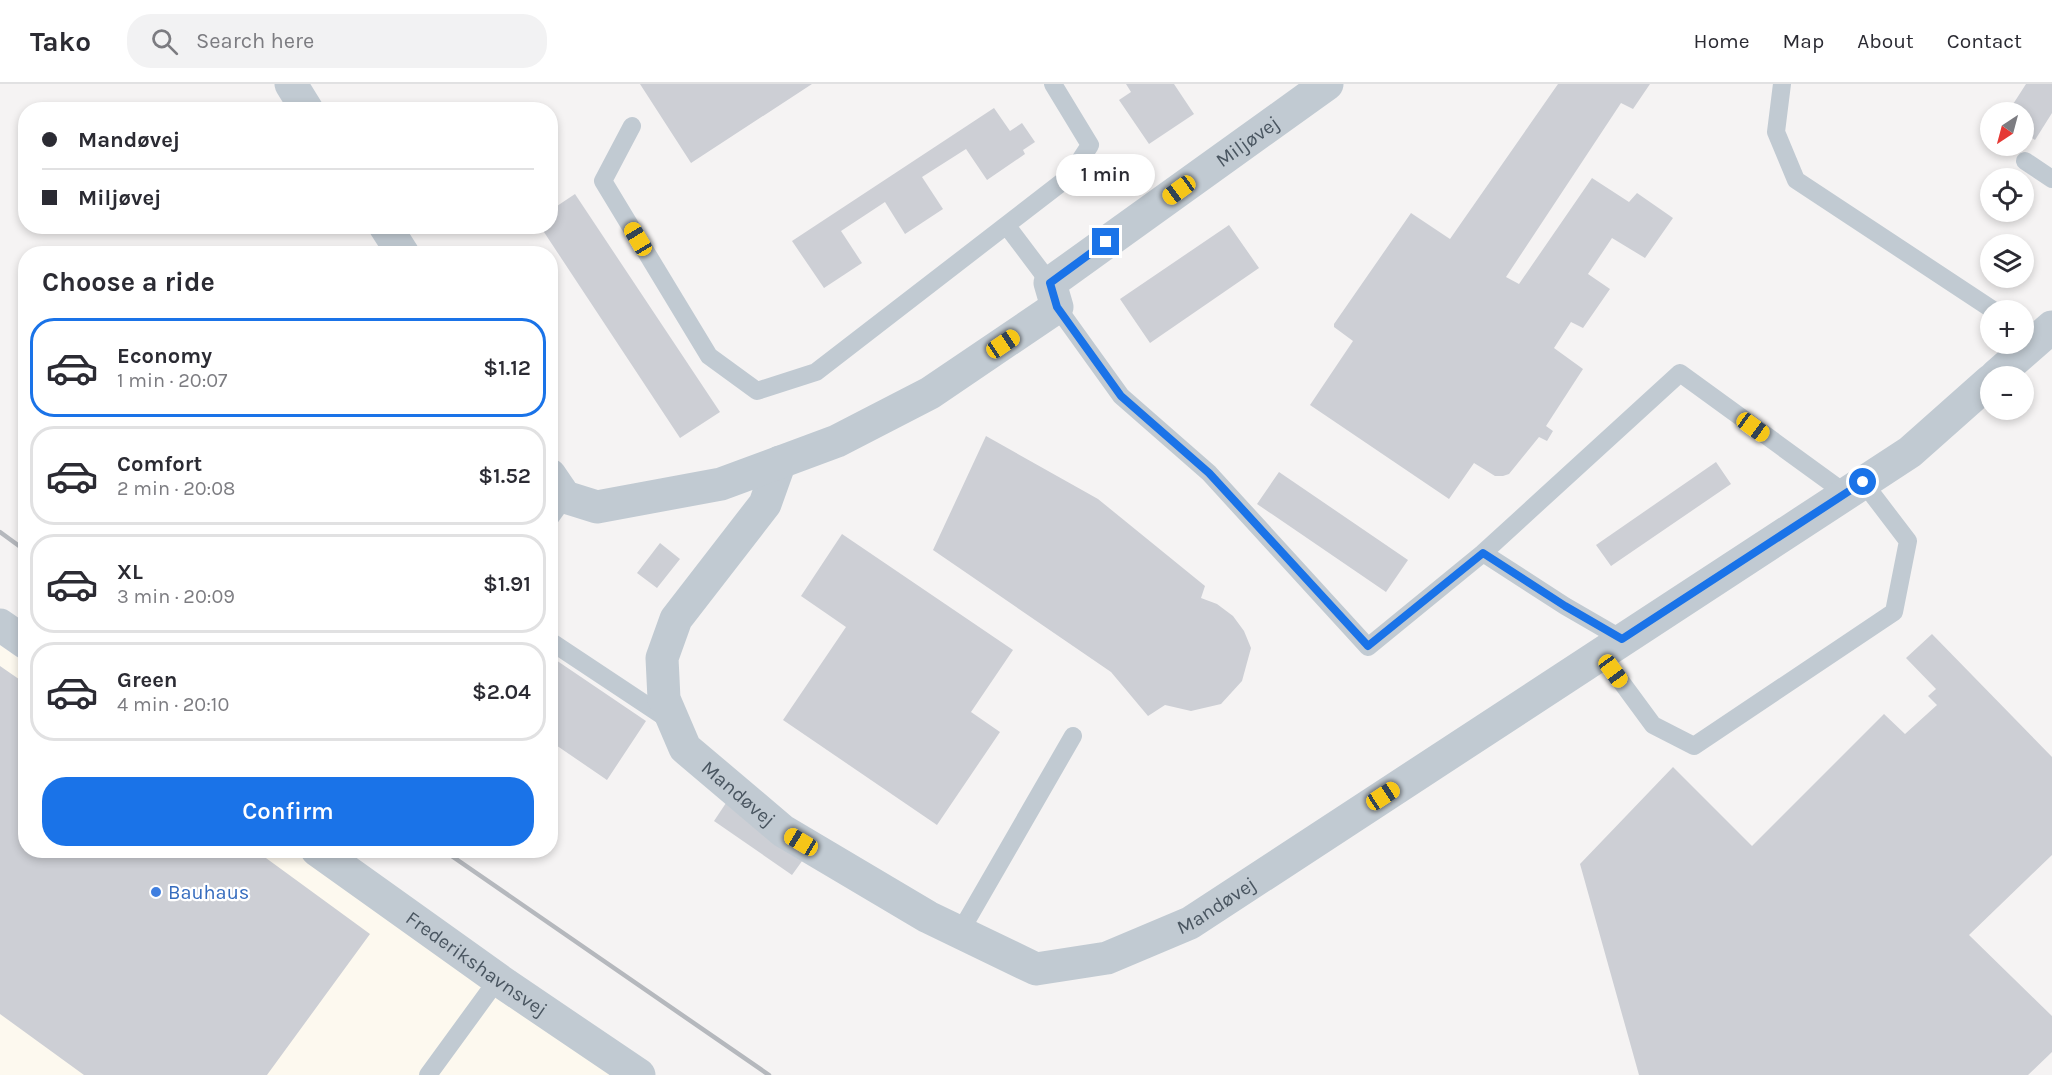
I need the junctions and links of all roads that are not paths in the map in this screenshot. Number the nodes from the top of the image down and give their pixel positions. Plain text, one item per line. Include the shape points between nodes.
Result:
1 (291, 84) edge
2 (1053, 84) edge
3 (1782, 84) edge
4 (1322, 85) edge
5 (302, 102) edge
6 (632, 126) dead end
7 (2025, 161) dead end
8 (2052, 179) edge
9 (1007, 226) junction
10 (1054, 295) junction
11 (1980, 301) edge
12 (2037, 333) edge
13 (2006, 366) edge
14 (1980, 390) edge
15 (780, 462) junction
16 (1854, 488) junction
17 (558, 498) edge
18 (1483, 553) junction
19 (0, 625) edge
20 (18, 637) edge
21 (558, 645) edge
22 (1611, 646) junction
23 (674, 723) junction
24 (1073, 736) dead end
25 (328, 858) edge
26 (960, 932) junction
27 (498, 979) junction
28 (622, 1070) edge
29 (428, 1075) edge

1 - 5 street
2 - 9 lane via 1090,145 1070,177
3 - 11 lane via 1776,132 1796,180
4 - 10 street, Miljøvej
6 - 9 lane via 603,181 709,356 757,391 816,372
7 - 8 lane
9 - 10 lane
10 - 15 street via 930,393 837,441
10 - 18 lane via 1121,396 1209,473 1368,646
12 - 13 street
14 - 16 street, Mandøvej via 1910,452
15 - 17 street via 721,484 597,507
15 - 23 street, Mandøvej via 765,504 676,619 662,658 664,699
16 - 18 lane via 1680,374
16 - 22 street, Mandøvej
16 - 22 lane via 1908,541 1894,612 1694,746 1653,725
18 - 22 lane via 1565,606
19 - 20 street
21 - 23 lane
22 - 26 street, Mandøvej via 1190,923 1107,958 1036,969
23 - 26 street, Mandøvej via 685,748 783,831
24 - 26 lane
25 - 27 street, Frederikshavnsvej
27 - 28 street, Frederikshavnsvej
27 - 29 lane

